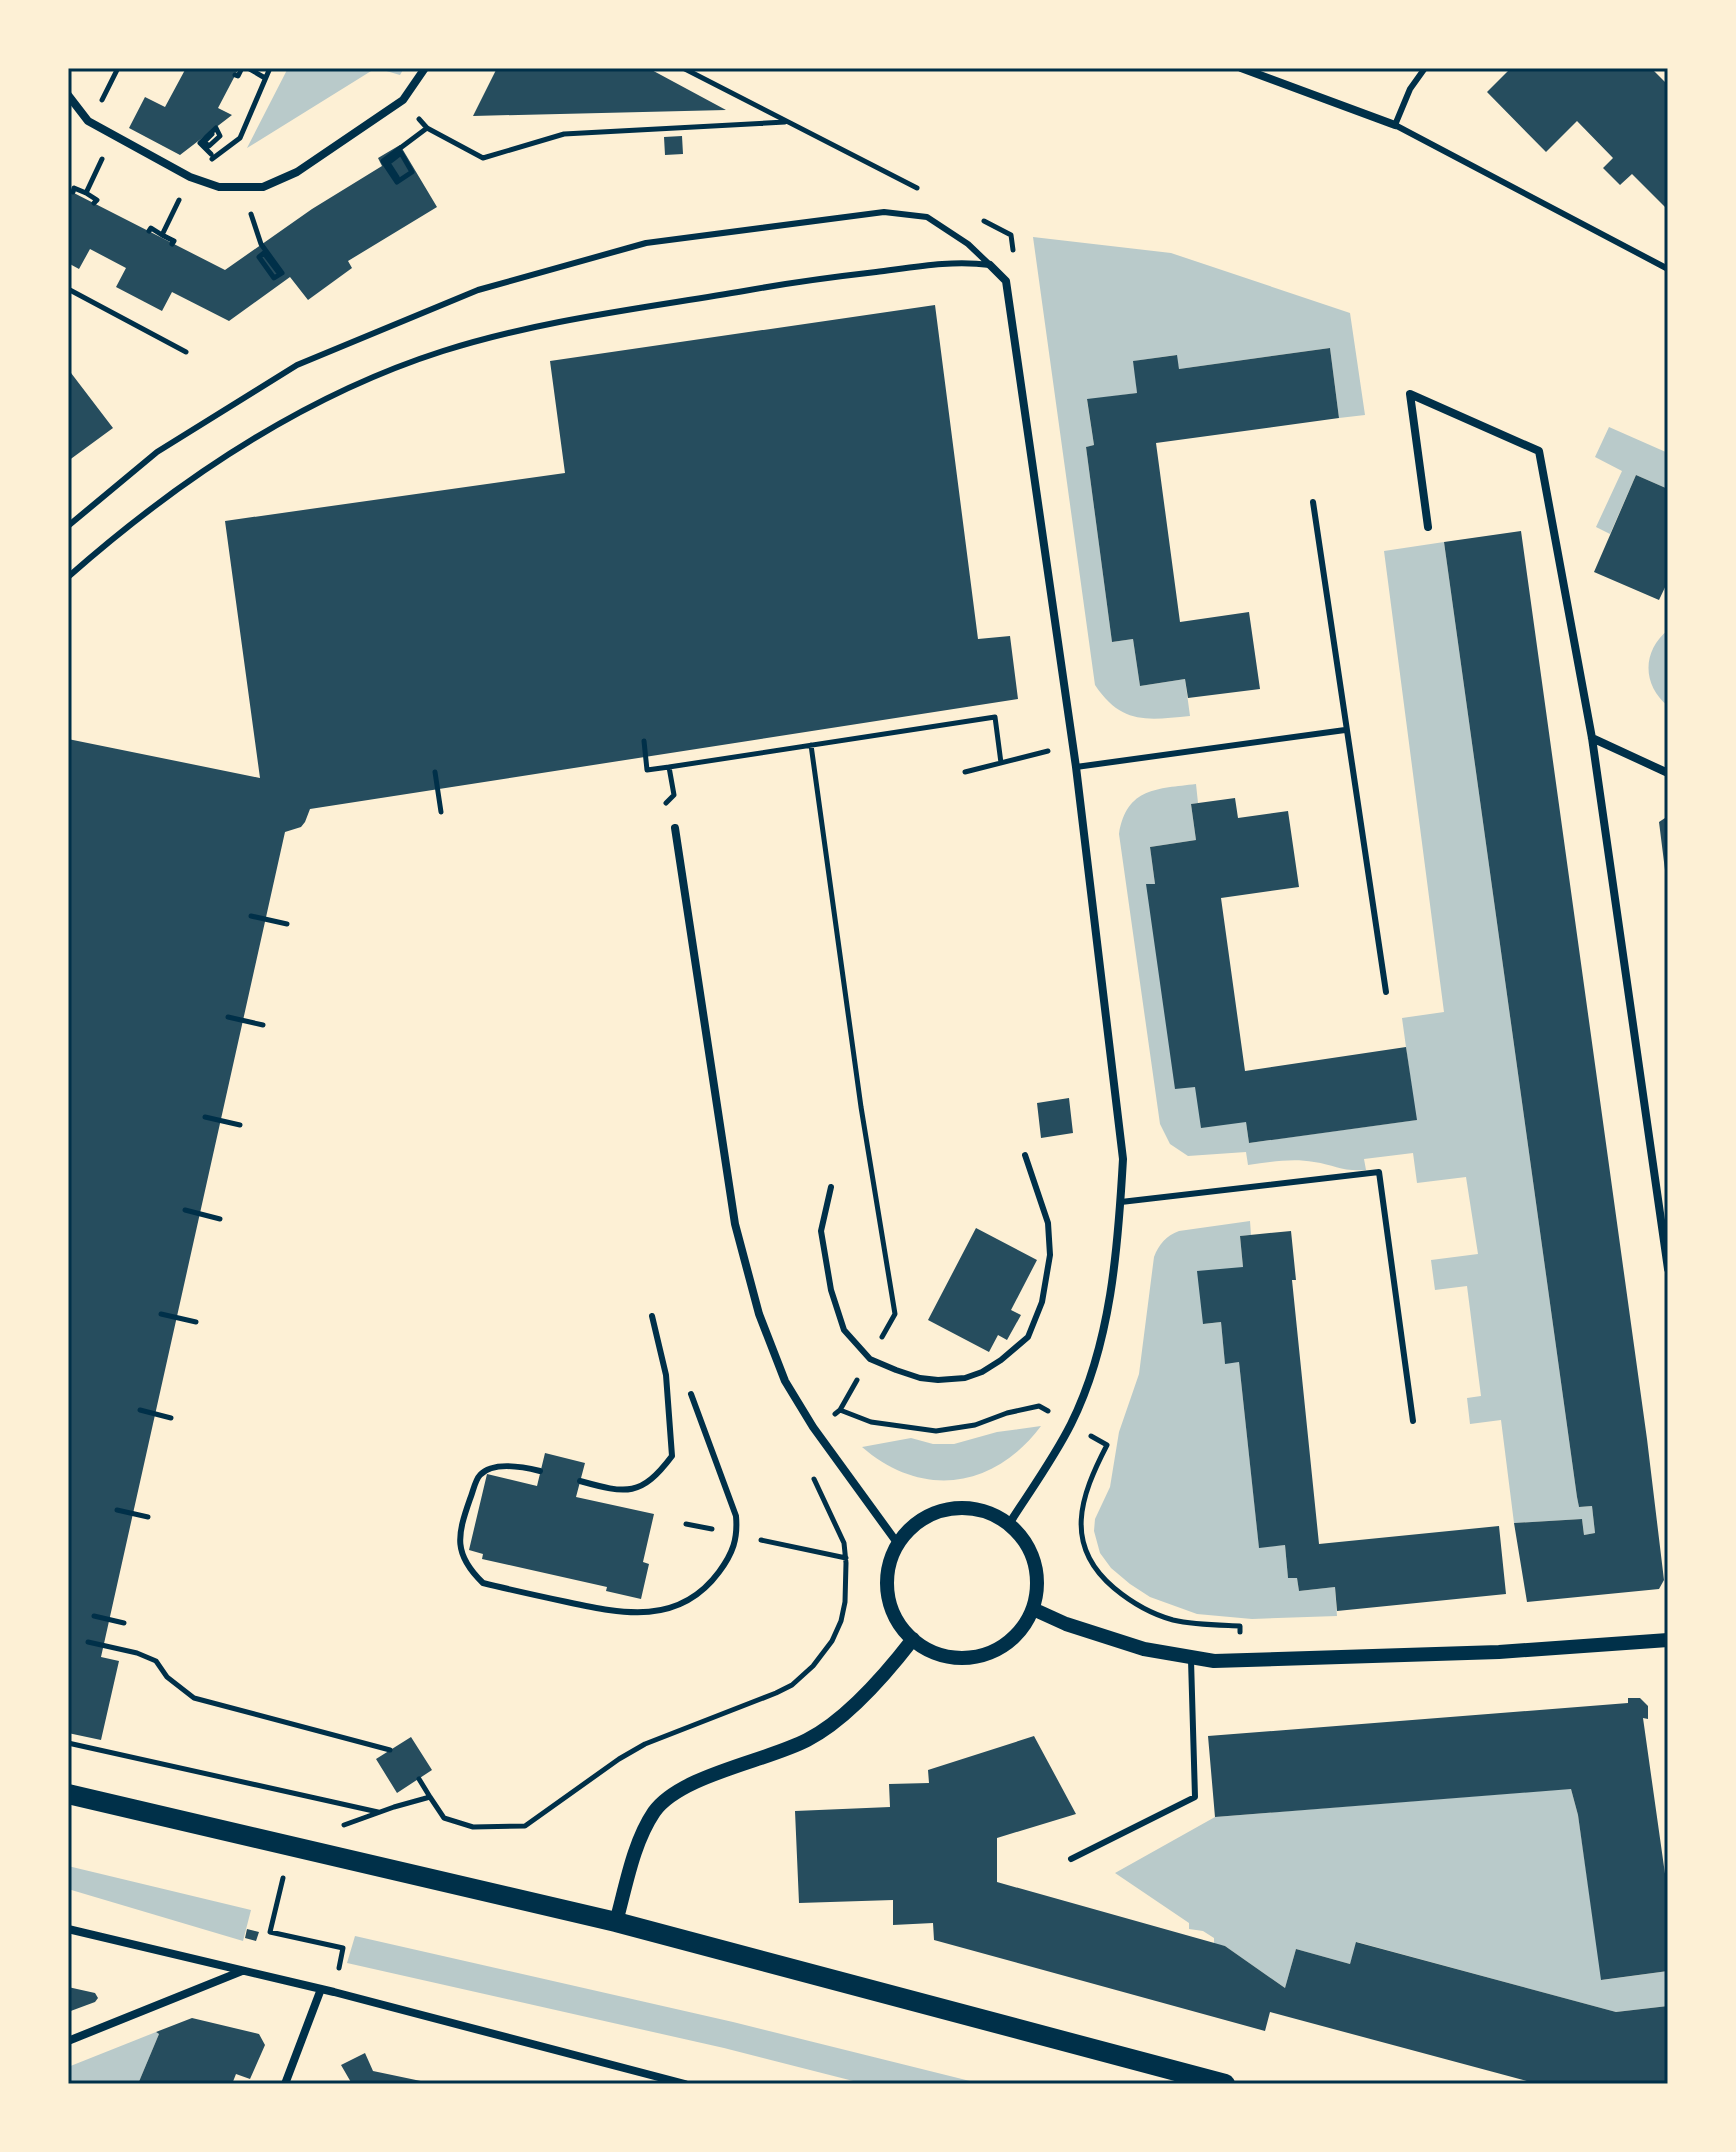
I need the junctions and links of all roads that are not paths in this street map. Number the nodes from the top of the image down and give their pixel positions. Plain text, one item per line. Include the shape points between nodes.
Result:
1 (425, 68) edge
2 (1241, 68) edge
3 (1425, 68) edge
4 (68, 95) edge
5 (1395, 125) junction
6 (990, 265) junction
7 (1668, 269) edge
8 (1313, 502) dead end
9 (68, 526) edge
10 (1428, 527) dead end
11 (68, 577) edge
12 (1345, 730) junction
13 (1592, 738) junction
14 (1076, 767) junction
15 (1668, 773) edge
16 (675, 828) dead end
17 (1386, 992) dead end
18 (1025, 1155) dead end
19 (831, 1187) dead end
20 (1121, 1202) junction
21 (1668, 1269) edge
22 (652, 1316) dead end
23 (691, 1394) dead end
24 (1413, 1421) dead end
25 (540, 1471) dead end
26 (580, 1481) dead end
27 (1009, 1524) junction
28 (898, 1544) junction
29 (1033, 1609) junction
30 (913, 1639) junction
31 (1668, 1640) edge
32 (1191, 1658) junction
33 (68, 1794) edge
34 (1071, 1859) dead end
35 (616, 1922) junction
36 (68, 1929) edge
37 (243, 1970) junction
38 (321, 1989) junction
39 (68, 2041) edge
40 (285, 2084) edge
41 (685, 2084) edge
42 (1225, 2084) edge

1 - 4 street via 403,100 297,172 263,187 219,187 190,177 88,121
2 - 5 street
3 - 5 lane
5 - 7 lane
6 - 9 lane via 927,217 884,212 646,243 493,286 297,365 157,452
6 - 11 lane via 957,261 796,282 557,322 444,350 347,390 241,444 146,510
6 - 14 street via 1006,281
8 - 12 lane
10 - 13 street via 1410,394 1539,451
12 - 14 lane
12 - 17 lane
13 - 15 street
13 - 21 street
14 - 20 street via 1123,1159
16 - 28 street via 721,1142 759,1314 785,1381
18 - 19 lane via 1048,1223 1050,1255 1042,1302 1028,1337 1001,1360 965,1378 920,1378 870,1359 844,1330 821,1231
20 - 24 lane via 1379,1172
20 - 27 street via 1105,1322 1092,1373 1071,1425
22 - 26 lane via 666,1375 672,1456 634,1490
23 - 25 lane via 736,1516 738,1535 713,1581 680,1605 644,1614 616,1613 483,1583 467,1568 459,1538 479,1476 490,1469
27 - 28 street via 987,1512 937,1512
27 - 29 street via 1035,1563
28 - 30 street via 887,1587 891,1607
29 - 30 street via 1018,1634 994,1651 966,1658 938,1654
29 - 32 street via 1144,1649
30 - 35 street via 863,1695 811,1738 709,1777 674,1794 656,1810 644,1831
31 - 32 street via 1499,1652
32 - 34 lane via 1195,1797
33 - 35 main road
35 - 42 main road
36 - 37 street
37 - 38 street
37 - 39 street
38 - 40 street
38 - 41 street

